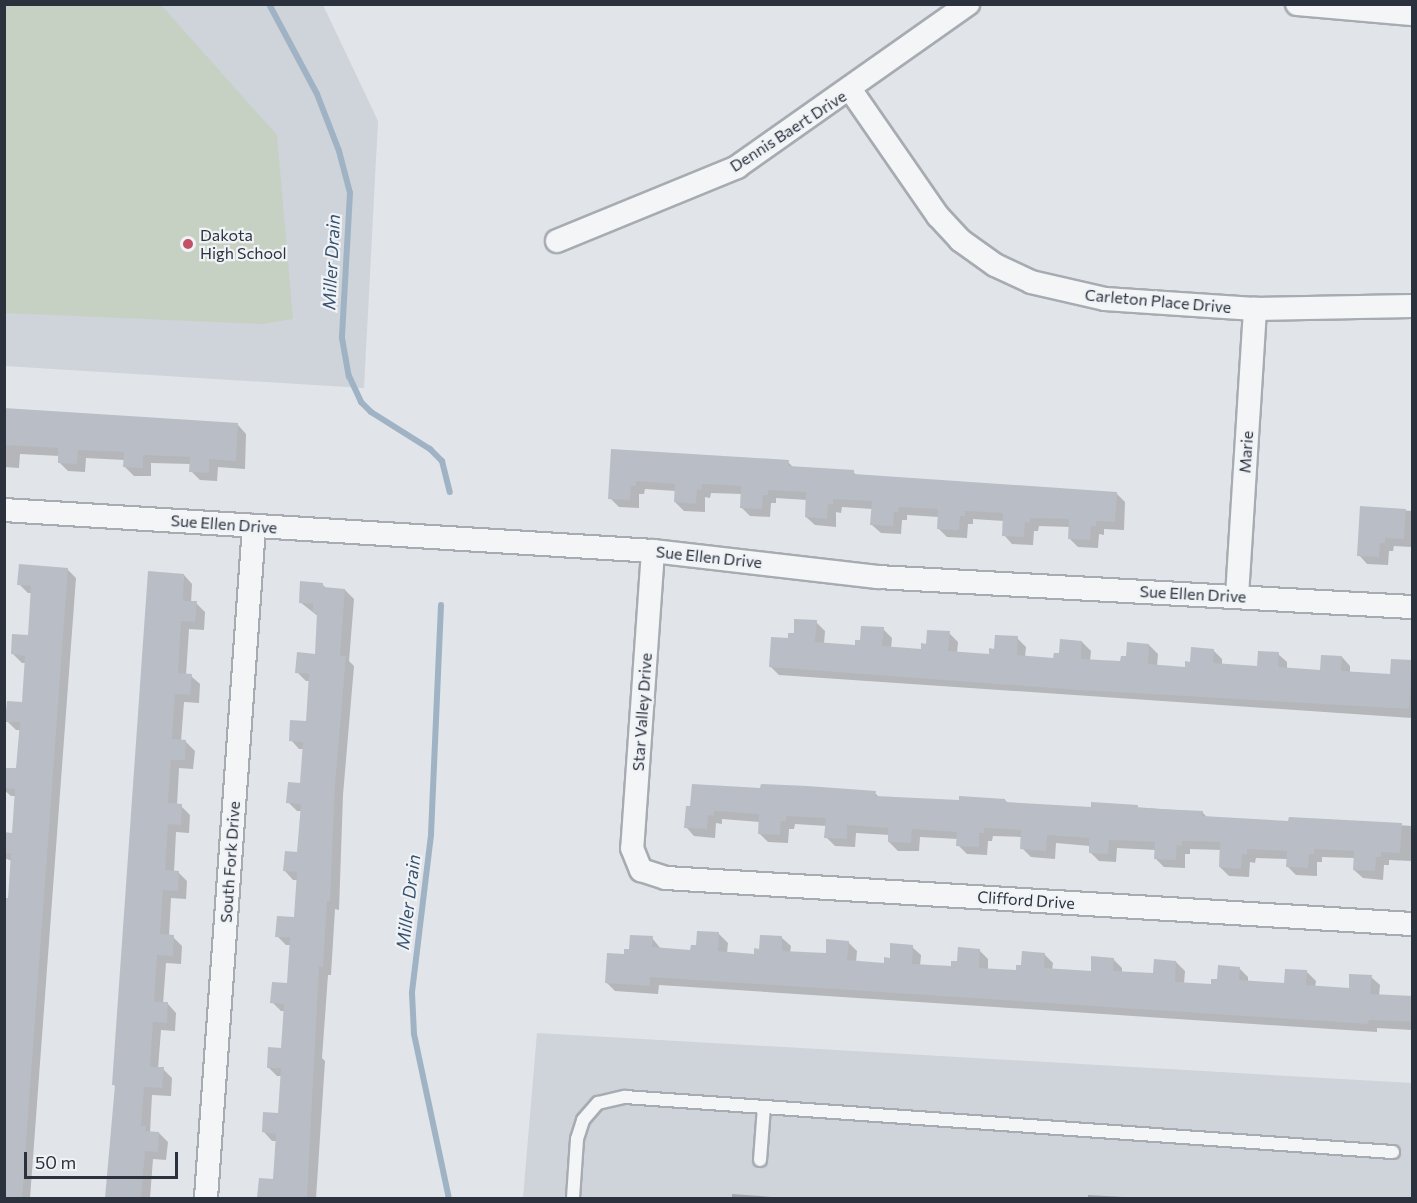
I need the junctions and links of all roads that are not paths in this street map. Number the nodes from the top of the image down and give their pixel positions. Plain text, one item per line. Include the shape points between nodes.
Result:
1 (968, 4) edge
2 (1297, 4) edge
3 (1413, 14) edge
4 (850, 89) junction
5 (558, 241) dead end
6 (1413, 306) edge
7 (1255, 309) junction
8 (4, 510) edge
9 (254, 526) junction
10 (653, 551) junction
11 (1237, 596) junction
12 (1413, 607) edge
13 (641, 870) joint
14 (1413, 924) edge
15 (764, 1107) junction
16 (1393, 1152) dead end
17 (760, 1160) dead end
18 (206, 1198) edge
19 (573, 1198) edge

1 - 4 street, Dennis Baert Drive
2 - 3 street
4 - 5 street, Dennis Baert Drive via 737,167
4 - 7 street, Carleton Place Drive via 938,216 960,240 995,265 1031,282 1105,299
6 - 7 street, Carleton Place Drive
7 - 11 street, Marie
8 - 9 street, Sue Ellen Drive
9 - 10 street, Sue Ellen Drive
9 - 18 street, South Fork Drive
10 - 11 street, Sue Ellen Drive via 878,577
10 - 13 street, Star Valley Drive via 632,848
11 - 12 street, Sue Ellen Drive
13 - 14 street, Clifford Drive via 666,878
15 - 16 lane
15 - 17 lane
15 - 19 lane via 625,1097 598,1103 583,1120 577,1139

